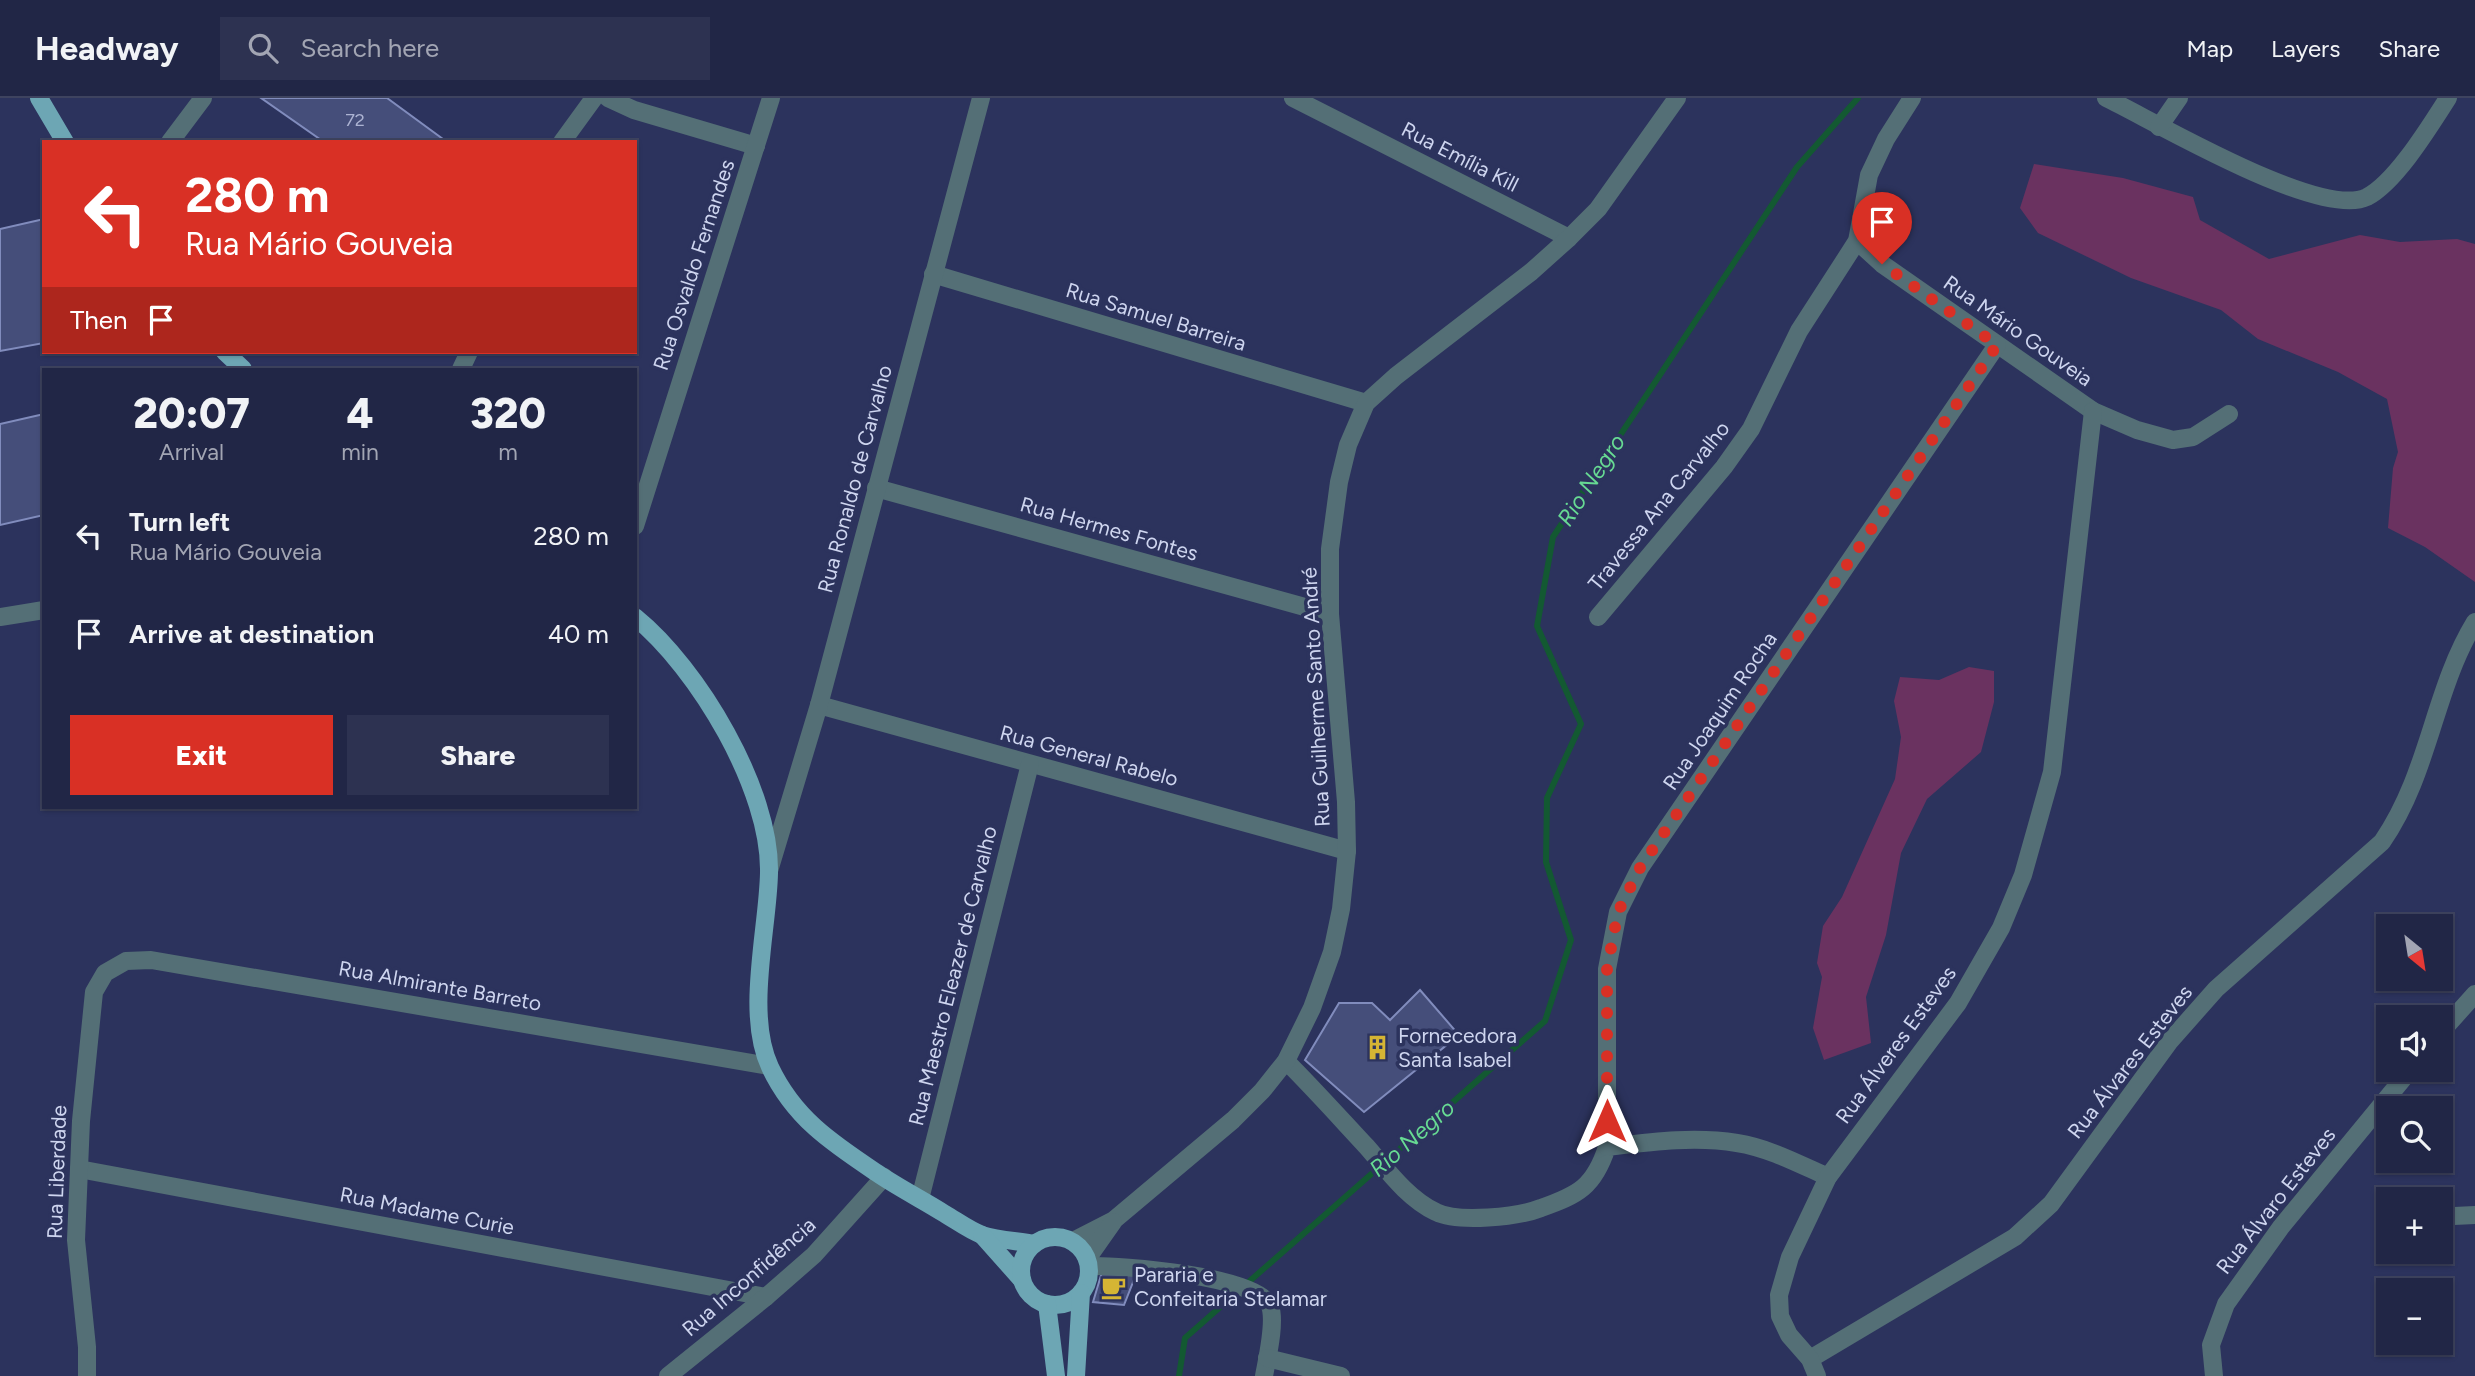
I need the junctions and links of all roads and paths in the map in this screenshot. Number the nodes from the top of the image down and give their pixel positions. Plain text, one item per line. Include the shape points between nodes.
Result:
1 (39, 98) edge
2 (202, 98) edge
3 (594, 98) edge
4 (608, 98) edge
5 (771, 98) edge
6 (981, 98) edge
7 (1293, 98) edge
8 (1677, 98) edge
9 (1912, 98) edge
10 (2106, 98) edge
11 (2179, 98) edge
12 (2448, 98) edge
13 (2159, 127) junction
14 (64, 140) edge
15 (171, 140) edge
16 (563, 140) edge
17 (756, 146) junction
18 (1569, 238) junction
19 (1857, 241) junction
20 (933, 274) junction
21 (1997, 345) junction
22 (227, 354) edge
23 (242, 368) edge
24 (1366, 403) junction
25 (2093, 411) junction
26 (2229, 414) dead end
27 (876, 488) junction
28 (637, 520) edge
29 (42, 610) edge
30 (1330, 614) junction
31 (0, 617) edge
32 (1598, 617) dead end
33 (637, 619) edge
34 (2475, 622) edge
35 (819, 705) junction
36 (1030, 764) junction
37 (1347, 851) junction
38 (769, 871) junction
39 (105, 973) joint
40 (2475, 994) edge
41 (2453, 1019) edge
42 (1286, 1061) junction
43 (769, 1066) junction
44 (2400, 1082) edge
45 (1607, 1147) junction
46 (79, 1169) junction
47 (884, 1177) junction
48 (1828, 1177) junction
49 (920, 1199) junction
50 (2475, 1215) edge
51 (2454, 1216) dead end
52 (1114, 1220) junction
53 (982, 1235) junction
54 (1073, 1241) junction
55 (1034, 1244) junction
56 (1088, 1263) junction
57 (1022, 1280) junction
58 (1081, 1293) junction
59 (766, 1297) junction
60 (1047, 1304) junction
61 (1267, 1358) junction
62 (1810, 1359) junction
63 (87, 1376) edge
64 (668, 1376) edge
65 (1056, 1376) edge
66 (1076, 1376) edge
67 (1264, 1376) edge
68 (1341, 1376) edge
69 (1817, 1376) edge
70 (2214, 1376) edge

1 - 14 main road
2 - 15 street
3 - 16 street
4 - 17 street
5 - 17 street, Rua Osvaldo Fernandes
6 - 20 street, Rua Ronaldo de Carvalho
7 - 18 street, Rua Emília Kill
8 - 18 street, Rua Guilherme Santo André via 1598,209
9 - 19 street via 1869,175
10 - 13 street
11 - 13 street
12 - 13 street via 2392,175 2367,197 2345,201 2315,196
17 - 28 street, Rua Osvaldo Fernandes
18 - 24 street, Rua Guilherme Santo André
19 - 21 street, Rua Mário Gouveia via 1882,264
19 - 32 street, Travessa Ana Carvalho via 1799,331 1752,429
20 - 24 street, Rua Samuel Barreira
20 - 27 street, Rua Ronaldo de Carvalho
21 - 25 street, Rua Mário Gouveia
21 - 45 street, Rua Joaquim Rocha via 1640,868 1618,912 1607,969
22 - 23 main road
24 - 30 street, Rua Guilherme Santo André via 1339,482 1330,549
25 - 26 street, Rua Mário Gouveia via 2173,440 2193,437
25 - 48 street, Rua Álveres Esteves via 2052,772 2023,875 2001,928 1958,1003
27 - 30 street, Rua Hermes Fontes
27 - 35 street, Rua Ronaldo de Carvalho
29 - 31 street
30 - 37 street, Rua Guilherme Santo André
33 - 38 main road via 680,661 712,707 743,768 761,820
34 - 62 street, Rua Álvares Esteves via 2460,647 2401,815 2382,842 2216,989 2170,1041 2051,1204 2015,1237
35 - 36 street, Rua General Rabelo
35 - 38 street, Rua Ronaldo de Carvalho
36 - 37 street, Rua General Rabelo
36 - 49 street, Rua Maestro Eleazer de Carvalho
37 - 42 street, Rua Guilherme Santo André via 1332,953
38 - 43 main road via 759,997
39 - 43 street, Rua Almirante Barreto via 125,961 151,960
39 - 46 street, Rua Liberdade via 92,1003
40 - 41 street
42 - 45 street via 1396,1180 1439,1214 1460,1218 1532,1212 1575,1196 1602,1164
42 - 52 street, Rua Guilherme Santo André via 1233,1120
43 - 47 main road via 801,1116
44 - 70 street, Rua Álvaro Esteves via 2281,1227 2226,1304 2211,1345
45 - 48 street via 1695,1139 1738,1143
46 - 59 street, Rua Madame Curie
46 - 63 street, Rua Liberdade via 76,1240
47 - 49 main road
47 - 59 street, Rua Inconfidência via 814,1255
48 - 62 street, Rua Álveres Esteves via 1790,1257 1779,1296 1780,1316 1789,1335
49 - 53 main road
50 - 51 street
52 - 54 street, Rua Guilherme Santo André
52 - 56 street, Rua Guilherme Santo André
53 - 55 main road
53 - 57 main road
54 - 55 main road via 1046,1238
54 - 56 main road
55 - 57 main road via 1021,1267
56 - 58 main road
56 - 61 street via 1162,1270 1263,1296 1272,1316
57 - 60 main road via 1031,1295
58 - 60 main road via 1060,1305
58 - 66 main road
59 - 64 street, Rua Inconfidência
60 - 65 main road
61 - 67 street
61 - 68 street
62 - 69 street, Rua Álveres Esteves

